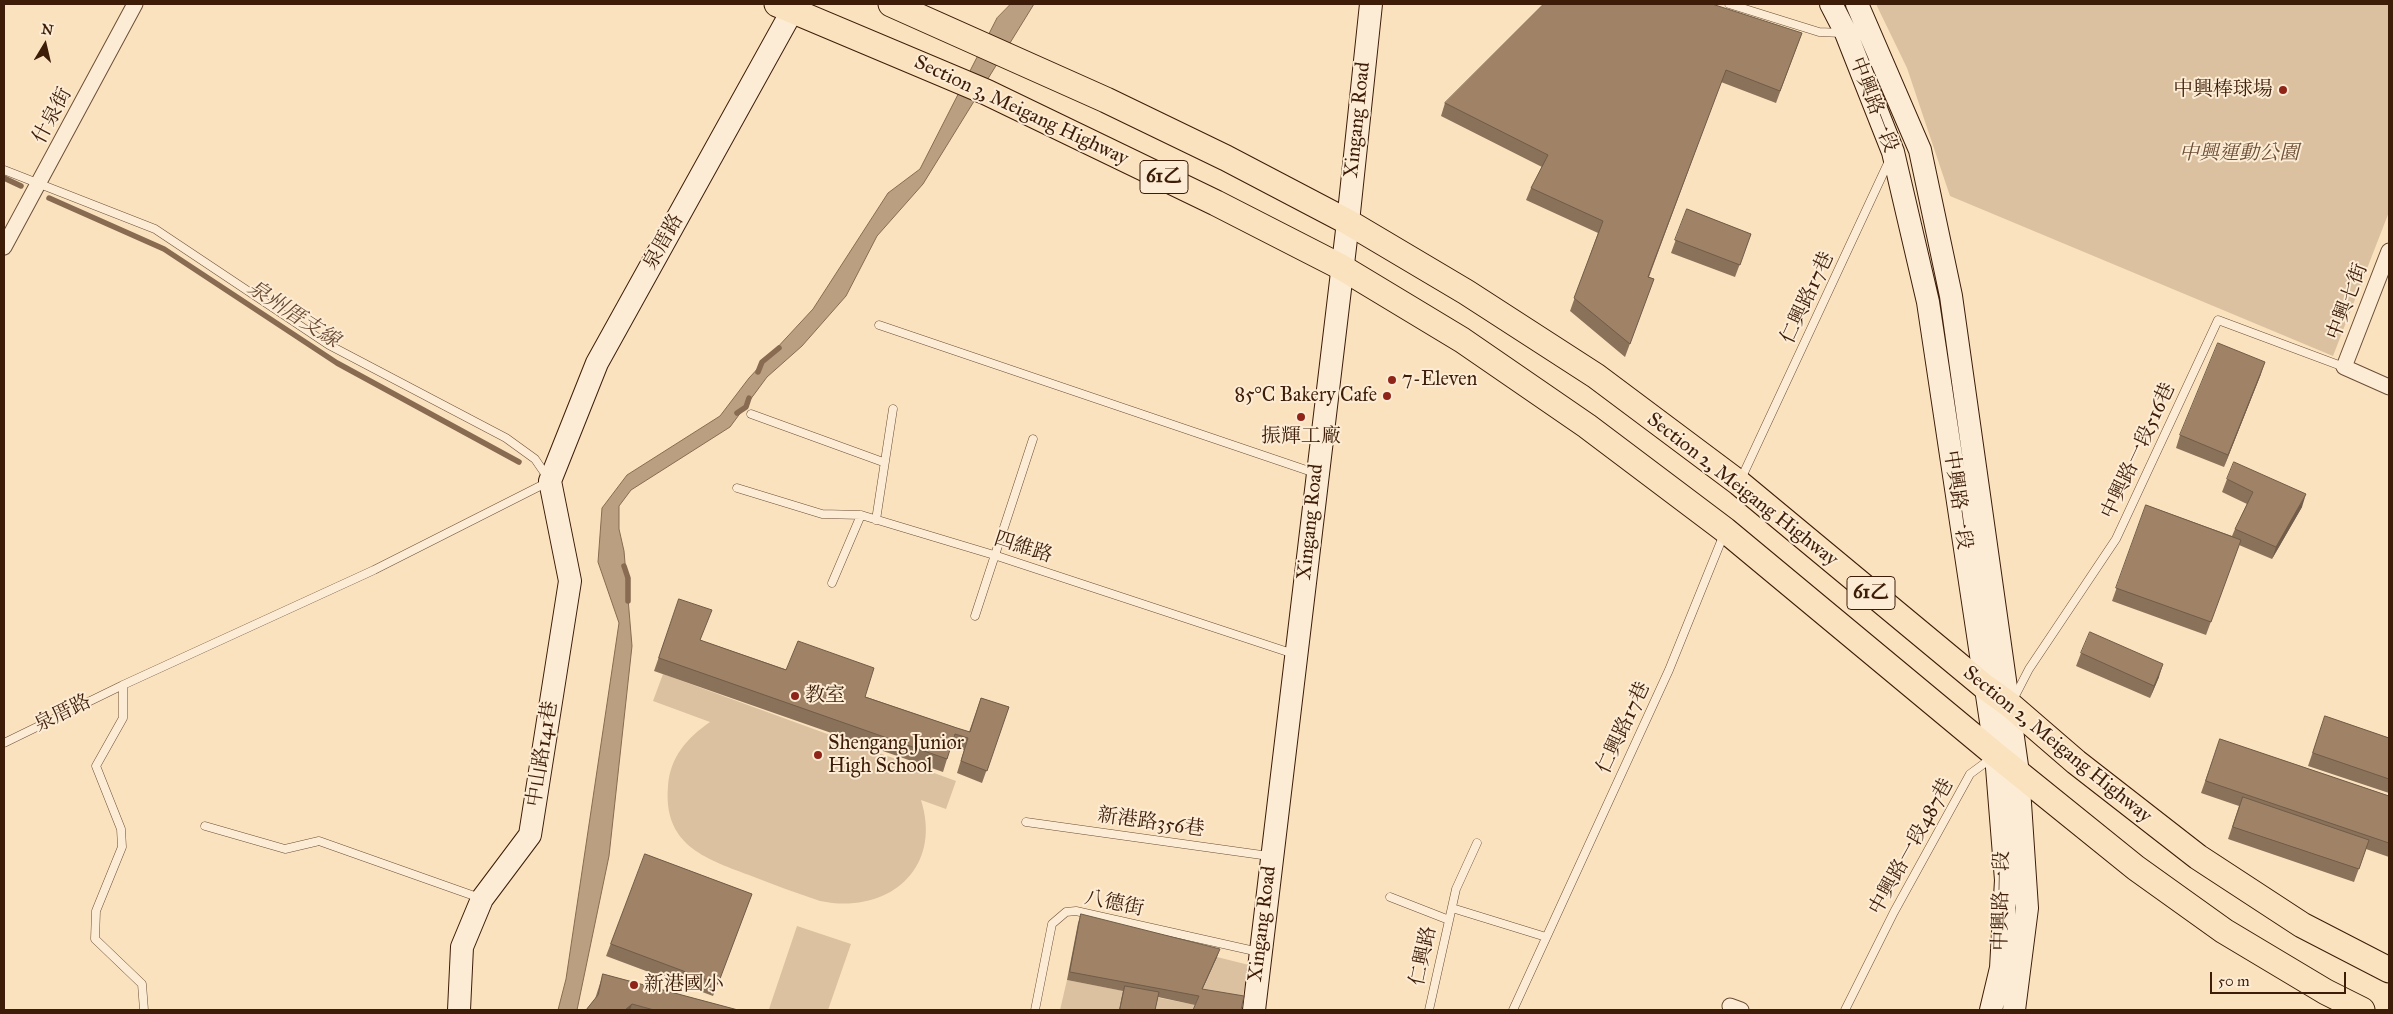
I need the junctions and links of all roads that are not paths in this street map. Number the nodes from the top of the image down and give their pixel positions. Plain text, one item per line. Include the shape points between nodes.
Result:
1 (135, 4) edge
2 (891, 4) edge
3 (1371, 4) edge
4 (1729, 4) edge
5 (1830, 4) edge
6 (1857, 4) edge
7 (788, 6) edge
8 (1846, 33) junction
9 (1907, 151) junction
10 (4, 170) edge
11 (39, 185) junction
12 (1348, 222) junction
13 (4, 247) edge
14 (2389, 251) edge
15 (1341, 267) junction
16 (879, 325) dead end
17 (2344, 367) junction
18 (2389, 387) edge
19 (893, 409) dead end
20 (750, 414) dead end
21 (1033, 439) dead end
22 (883, 462) junction
23 (1317, 474) junction
24 (550, 481) junction
25 (1739, 483) junction
26 (737, 488) dead end
27 (861, 516) junction
28 (876, 520) junction
29 (1725, 530) junction
30 (994, 555) junction
31 (832, 583) dead end
32 (975, 616) dead end
33 (1296, 655) junction
34 (123, 685) junction
35 (1984, 687) junction
36 (2010, 705) junction
37 (4, 743) edge
38 (1996, 755) junction
39 (2018, 773) junction
40 (1026, 822) dead end
41 (205, 826) dead end
42 (1477, 843) dead end
43 (1271, 856) junction
44 (1390, 897) dead end
45 (482, 899) junction
46 (1452, 908) junction
47 (1449, 920) junction
48 (1546, 937) junction
49 (1259, 952) junction
50 (2389, 970) edge
51 (144, 1010) edge
52 (459, 1010) edge
53 (1035, 1010) edge
54 (1254, 1010) edge
55 (1429, 1010) edge
56 (1513, 1010) edge
57 (1845, 1010) edge
58 (1991, 1010) edge
59 (2014, 1010) edge
60 (2362, 1010) edge

1 - 11 street, 什泉街
2 - 12 main road, 61乙 via 1106,100
3 - 12 street, Xingang Road
4 - 8 lane via 1819,32
5 - 8 street, 中興路一段
6 - 9 street, 中興路一段
7 - 15 main road, Section 3, Meigang Highway / 61乙 via 986,92 1207,198
7 - 24 street, 泉厝路 via 597,363
8 - 9 street, 中興路一段
9 - 25 lane, 仁興路17巷
9 - 35 street, 中興路一段
9 - 36 street, 中興路一段 via 1951,296
10 - 11 lane
11 - 13 street, 什泉街
11 - 24 lane via 155,229 329,345 506,438 535,459
12 - 15 street, Xingang Road
12 - 25 main road, Section 2, Meigang Highway / 61乙 via 1466,292 1596,376
14 - 17 street, 中興七街
15 - 23 street, Xingang Road
15 - 29 main road, Section 2, Meigang Highway / 61乙 via 1478,351 1587,426
16 - 23 lane
17 - 18 street
17 - 36 lane, 中興路一段516巷 via 2218,320 2116,539 2029,669
19 - 22 lane
20 - 22 lane
21 - 30 lane
22 - 28 lane
23 - 33 street, Xingang Road
24 - 34 lane, 泉厝路 via 374,570
24 - 45 street, 中山路141巷 via 570,581 537,796 530,834
25 - 35 main road, Section 2, Meigang Highway / 61乙
26 - 27 lane, 四維路 via 822,514
27 - 28 lane, 四維路
27 - 31 lane
28 - 30 lane, 四維路
29 - 38 main road, Section 2, Meigang Highway / 61乙
29 - 48 lane, 仁興路17巷 via 1669,670
30 - 32 lane
30 - 33 lane, 四維路
33 - 43 street, Xingang Road
34 - 37 lane, 泉厝路
34 - 51 lane via 123,718 96,766 121,829 122,847 96,911 95,939 142,984
35 - 36 main road, Section 2, Meigang Highway / 61乙
35 - 38 street, 中興路一段
36 - 38 lane
36 - 39 street, 中興路一段
36 - 50 main road, Section 2, Meigang Highway / 61乙 via 2076,762 2198,857 2302,925
38 - 39 main road, Section 2, Meigang Highway / 61乙
38 - 57 lane, 中興路一段487巷 via 1970,774 1894,912
38 - 58 street, 中興路一段 via 2006,880 2001,968
39 - 59 street, 中興路一段 via 2027,908
39 - 60 main road, Section 2, Meigang Highway / 61乙 via 2136,868 2224,931
40 - 43 lane, 新港路356巷
41 - 45 lane via 284,849 319,841
42 - 46 lane, 仁興路 via 1456,890
43 - 49 street, Xingang Road
44 - 47 lane
45 - 52 street, 中山路141巷 via 462,947
46 - 47 lane, 仁興路
46 - 48 lane, 仁興路
47 - 55 lane, 仁興路
48 - 56 lane, 仁興路17巷
49 - 53 lane, 八德街 via 1076,911 1066,912 1052,924
49 - 54 street, Xingang Road

